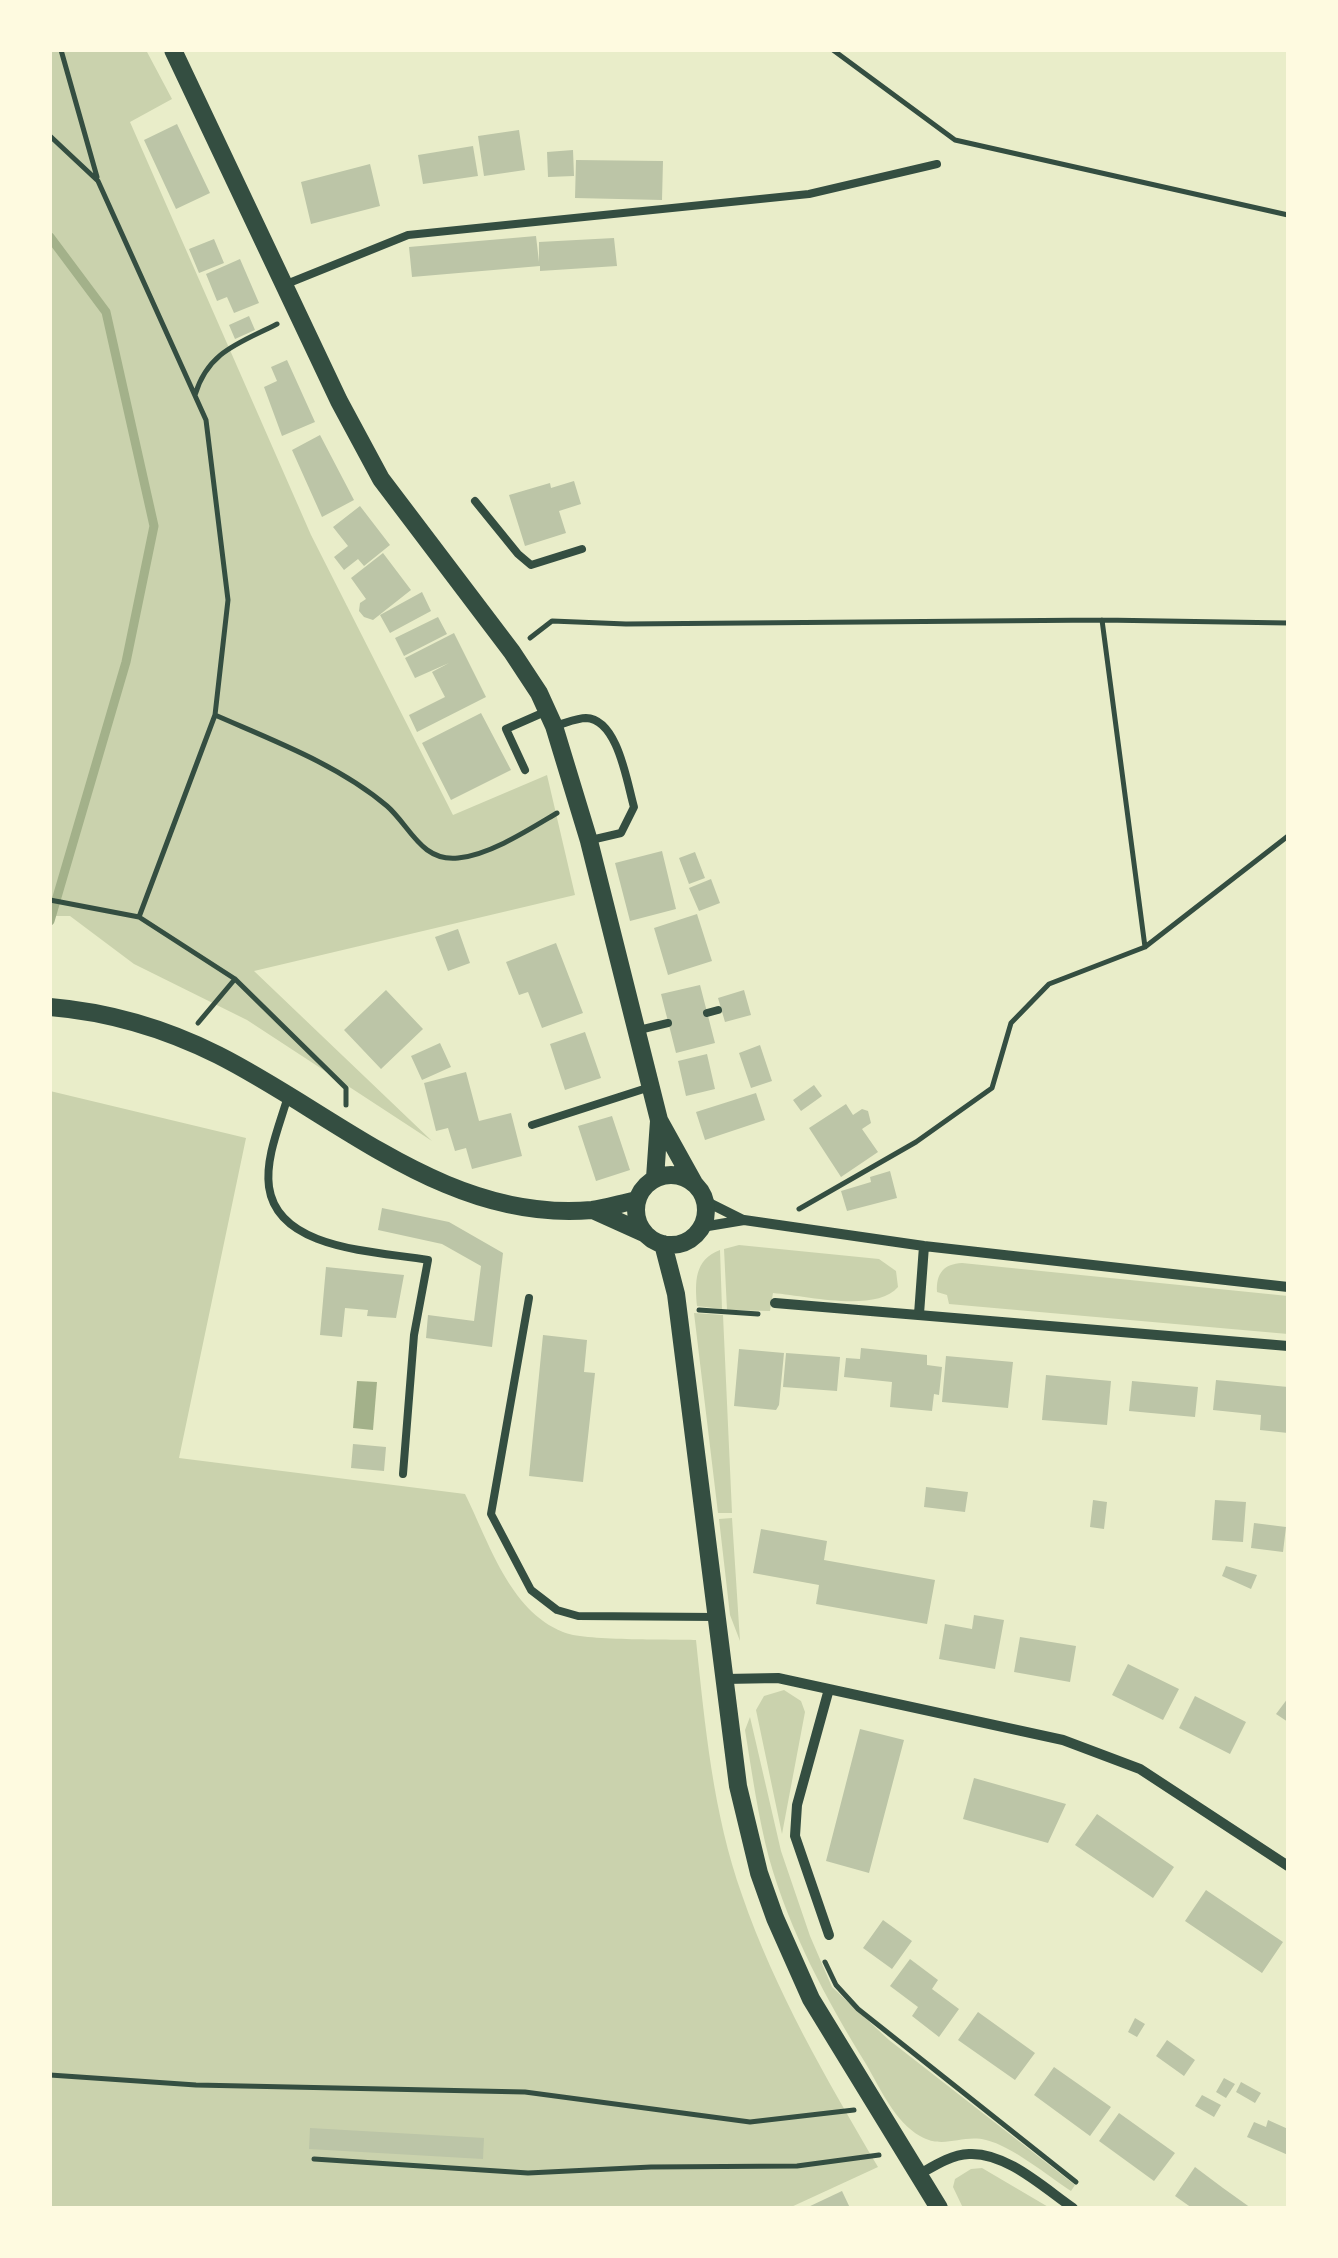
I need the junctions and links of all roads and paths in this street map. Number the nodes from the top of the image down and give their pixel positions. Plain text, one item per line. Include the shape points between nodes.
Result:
1 (60, 50) edge
2 (173, 50) edge
3 (833, 50) edge
4 (50, 136) edge
5 (937, 164) dead end
6 (98, 182) junction
7 (1288, 215) edge
8 (284, 286) junction
9 (297, 313) junction
10 (196, 394) junction
11 (475, 501) dead end
12 (582, 549) dead end
13 (1102, 620) junction
14 (1288, 622) edge
15 (512, 652) junction
16 (216, 715) junction
17 (551, 718) junction
18 (525, 770) dead end
19 (579, 801) junction
20 (1288, 836) edge
21 (590, 841) junction
22 (50, 900) edge
23 (139, 917) junction
24 (1145, 948) junction
25 (235, 980) junction
26 (50, 1007) edge
27 (718, 1010) dead end
28 (708, 1013) dead end
29 (668, 1023) dead end
30 (636, 1031) junction
31 (184, 1039) junction
32 (650, 1087) junction
33 (288, 1096) junction
34 (659, 1120) junction
35 (532, 1125) dead end
36 (345, 1130) junction
37 (655, 1178) junction
38 (694, 1183) junction
39 (637, 1200) junction
40 (705, 1200) junction
41 (593, 1210) junction
42 (797, 1210) dead end
43 (744, 1220) junction
44 (702, 1227) junction
45 (644, 1233) junction
46 (687, 1242) junction
47 (662, 1244) junction
48 (924, 1246) junction
49 (1288, 1287) edge
50 (529, 1298) dead end
51 (677, 1301) junction
52 (775, 1303) joint
53 (919, 1314) junction
54 (1288, 1346) edge
55 (403, 1474) dead end
56 (716, 1617) junction
57 (724, 1679) junction
58 (829, 1689) junction
59 (1287, 1862) edge
60 (829, 1935) dead end
61 (825, 1962) dead end
62 (50, 2075) edge
63 (877, 2108) junction
64 (900, 2146) junction
65 (314, 2158) dead end
66 (918, 2176) junction
67 (1071, 2206) edge
68 (939, 2208) edge

1 - 6 path
2 - 8 street
3 - 7 path via 955,140
4 - 6 path
5 - 8 lane via 808,194 408,235
6 - 10 path
8 - 9 street
9 - 10 path via 214,358
9 - 15 street via 381,479
10 - 16 path via 206,420 228,600
11 - 12 lane via 532,565
13 - 14 path
13 - 15 path via 552,621
13 - 24 path
15 - 17 street
16 - 19 path via 307,754 387,806 427,852 458,858 504,843
16 - 23 path
17 - 18 lane via 506,729
17 - 19 street
17 - 21 lane via 604,724 616,745 634,807 621,834
19 - 21 street
20 - 24 path
21 - 30 street
22 - 23 path
23 - 25 path
24 - 42 path via 1049,984 1011,1023 992,1088 916,1142
25 - 31 path
25 - 36 path via 346,1088
26 - 31 street via 129,1019
27 - 28 lane
29 - 30 lane
30 - 32 street
31 - 33 street
32 - 34 street
32 - 35 lane
33 - 36 street
33 - 55 lane via 269,1187 292,1229 319,1241 428,1260 414,1335
34 - 37 street
34 - 38 street
36 - 41 street via 411,1169 496,1202
37 - 38 street via 679,1176
37 - 39 street
38 - 40 street
39 - 41 street
39 - 45 street
40 - 43 street
40 - 44 street
41 - 45 street
43 - 44 street
43 - 48 street
44 - 46 street
45 - 47 street
46 - 47 street
46 - 51 street
47 - 51 street
48 - 49 street
48 - 53 street
50 - 56 lane via 491,1514 531,1590 578,1616
51 - 52 path via 774,1315
51 - 56 street
52 - 53 street
53 - 54 street
56 - 57 street
57 - 58 street via 778,1678
57 - 63 street via 738,1786 775,1918 811,1999
58 - 59 street via 1103,1754 1179,1792
58 - 60 street via 797,1805 795,1836
61 - 67 path via 858,2009 1082,2186
62 - 63 path via 525,2092 750,2122
63 - 64 street
64 - 65 path via 876,2157 797,2166 528,2173
64 - 66 street
66 - 67 street via 948,2159 987,2155
66 - 68 street

